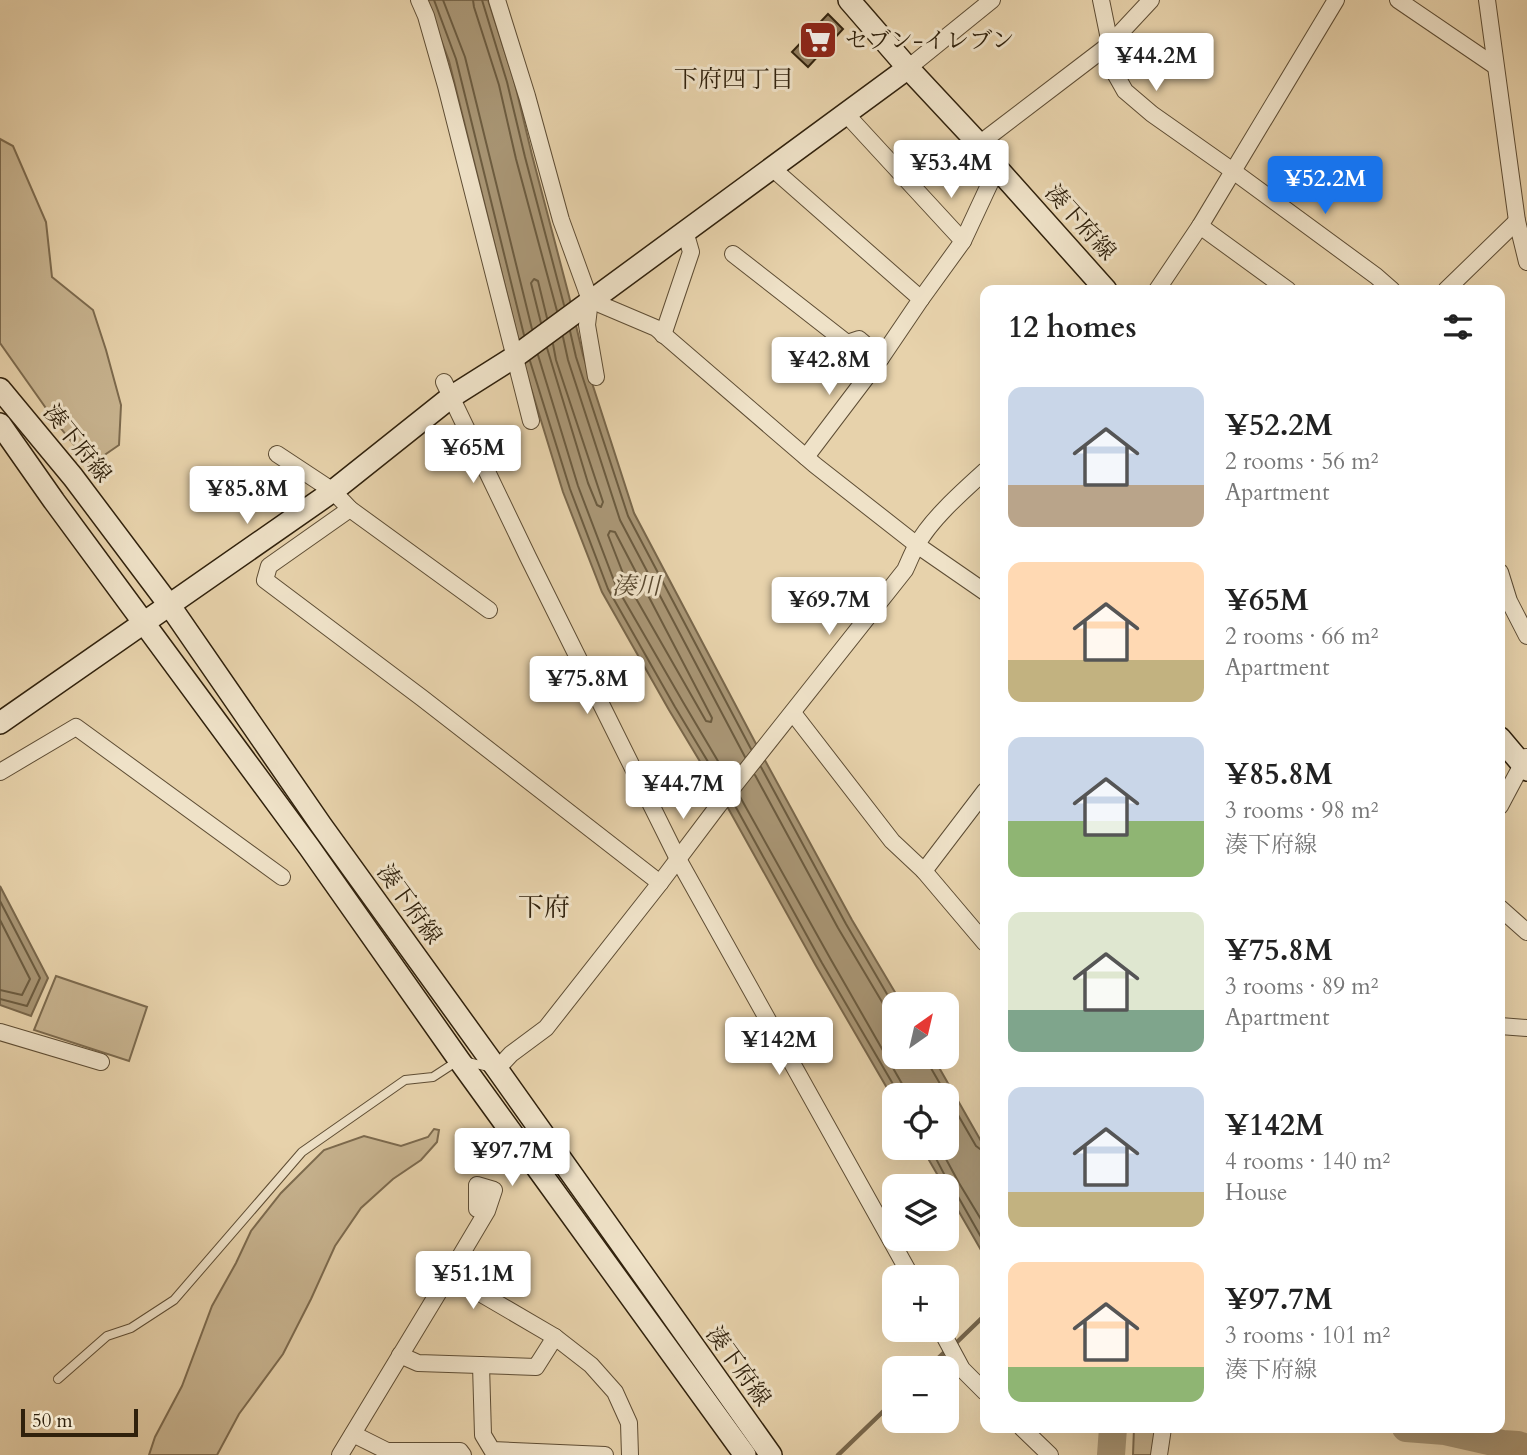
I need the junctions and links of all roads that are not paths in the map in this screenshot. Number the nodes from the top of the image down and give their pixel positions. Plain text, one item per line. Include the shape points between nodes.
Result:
1 (419, 0) edge
2 (497, 0) edge
3 (849, 0) edge
4 (992, 0) edge
5 (1101, 0) edge
6 (1151, 0) edge
7 (1336, 0) edge
8 (1487, 0) edge
9 (1404, 2) edge
10 (1110, 44) junction
11 (1495, 66) junction
12 (908, 68) junction
13 (846, 114) junction
14 (979, 144) junction
15 (772, 167) junction
16 (997, 168) junction
17 (1233, 171) junction
18 (1517, 221) junction
19 (1200, 226) junction
20 (685, 231) junction
21 (963, 241) junction
22 (733, 254) dead end
23 (1527, 262) edge
24 (1102, 285) edge
25 (1160, 285) edge
26 (1281, 285) edge
27 (1386, 285) edge
28 (1451, 285) edge
29 (921, 299) junction
30 (590, 300) junction
31 (663, 335) junction
32 (516, 356) junction
33 (881, 358) junction
34 (596, 377) dead end
35 (0, 389) edge
36 (448, 389) junction
37 (531, 421) dead end
38 (0, 424) edge
39 (277, 454) dead end
40 (806, 457) junction
41 (980, 476) edge
42 (332, 491) junction
43 (350, 509) junction
44 (917, 545) junction
45 (1505, 588) edge
46 (980, 589) edge
47 (170, 606) junction
48 (489, 610) dead end
49 (144, 623) junction
50 (1527, 636) edge
51 (793, 713) junction
52 (0, 723) edge
53 (1505, 743) edge
54 (1525, 763) edge
55 (0, 772) edge
56 (1505, 797) edge
57 (980, 798) edge
58 (678, 859) junction
59 (924, 872) junction
60 (282, 877) dead end
61 (660, 883) junction
62 (1505, 912) edge
63 (1527, 932) edge
64 (980, 937) edge
65 (1505, 1026) edge
66 (1527, 1028) edge
67 (1, 1038) edge
68 (459, 1060) junction
69 (101, 1062) dead end
70 (497, 1069) junction
71 (487, 1211) dead end
72 (905, 1265) edge
73 (449, 1275) junction
74 (555, 1337) junction
75 (947, 1342) edge
76 (400, 1355) junction
77 (481, 1365) junction
78 (58, 1379) dead end
79 (980, 1387) edge
80 (1027, 1433) edge
81 (1162, 1433) edge
82 (353, 1434) junction
83 (340, 1455) edge
84 (463, 1455) edge
85 (605, 1455) edge
86 (631, 1455) edge
87 (745, 1455) edge
88 (771, 1455) edge
89 (1050, 1455) edge
90 (1159, 1455) edge

1 - 32 street
2 - 30 street via 561,220
3 - 12 main road, 湊下府線
4 - 12 street
5 - 10 street
6 - 10 street
7 - 17 street
8 - 11 street
9 - 11 street
10 - 14 street
10 - 17 street via 1112,68 1125,91
11 - 18 street
12 - 13 main road
12 - 14 main road, 湊下府線
13 - 15 main road
13 - 21 street
14 - 16 main road, 湊下府線
15 - 20 main road
15 - 29 street
16 - 21 street
16 - 24 main road, 湊下府線
17 - 19 street
17 - 27 street
18 - 23 street
18 - 28 street
19 - 25 street
19 - 26 street
20 - 30 main road
20 - 31 street via 691,251
21 - 29 street
22 - 33 street via 847,343 859,339
29 - 33 street
30 - 31 street
30 - 32 main road
30 - 34 street via 587,326
31 - 40 street
32 - 36 main road
32 - 37 street
33 - 40 street
35 - 47 main road, 湊下府線
36 - 42 main road
36 - 58 street
38 - 49 main road, 湊下府線
39 - 42 street
40 - 44 street
41 - 44 street
42 - 43 street
42 - 47 main road
43 - 48 street
43 - 61 street via 269,566 265,580
44 - 46 street
44 - 51 street via 905,570
45 - 50 street
47 - 49 main road
47 - 70 main road, 湊下府線
49 - 52 main road
49 - 68 main road, 湊下府線
51 - 58 street
51 - 59 street via 892,841
53 - 54 main road
54 - 56 street
55 - 60 street via 76,727
57 - 59 street
58 - 61 street
58 - 72 street
59 - 64 street
61 - 70 street via 546,1028
62 - 63 street
65 - 66 street
67 - 69 street
68 - 70 lane
68 - 78 lane via 433,1077 405,1080 302,1152 174,1300 131,1328 107,1336
68 - 87 main road, 湊下府線
70 - 88 main road, 湊下府線
71 - 73 street
73 - 74 street
73 - 76 street
74 - 77 street via 536,1367
74 - 86 street via 591,1365 615,1392 629,1423
75 - 79 street via 962,1369
76 - 77 street via 418,1363
76 - 82 street
77 - 85 street via 483,1435 492,1450
80 - 89 street
81 - 90 street
82 - 83 street
82 - 84 street via 387,1451 460,1451

